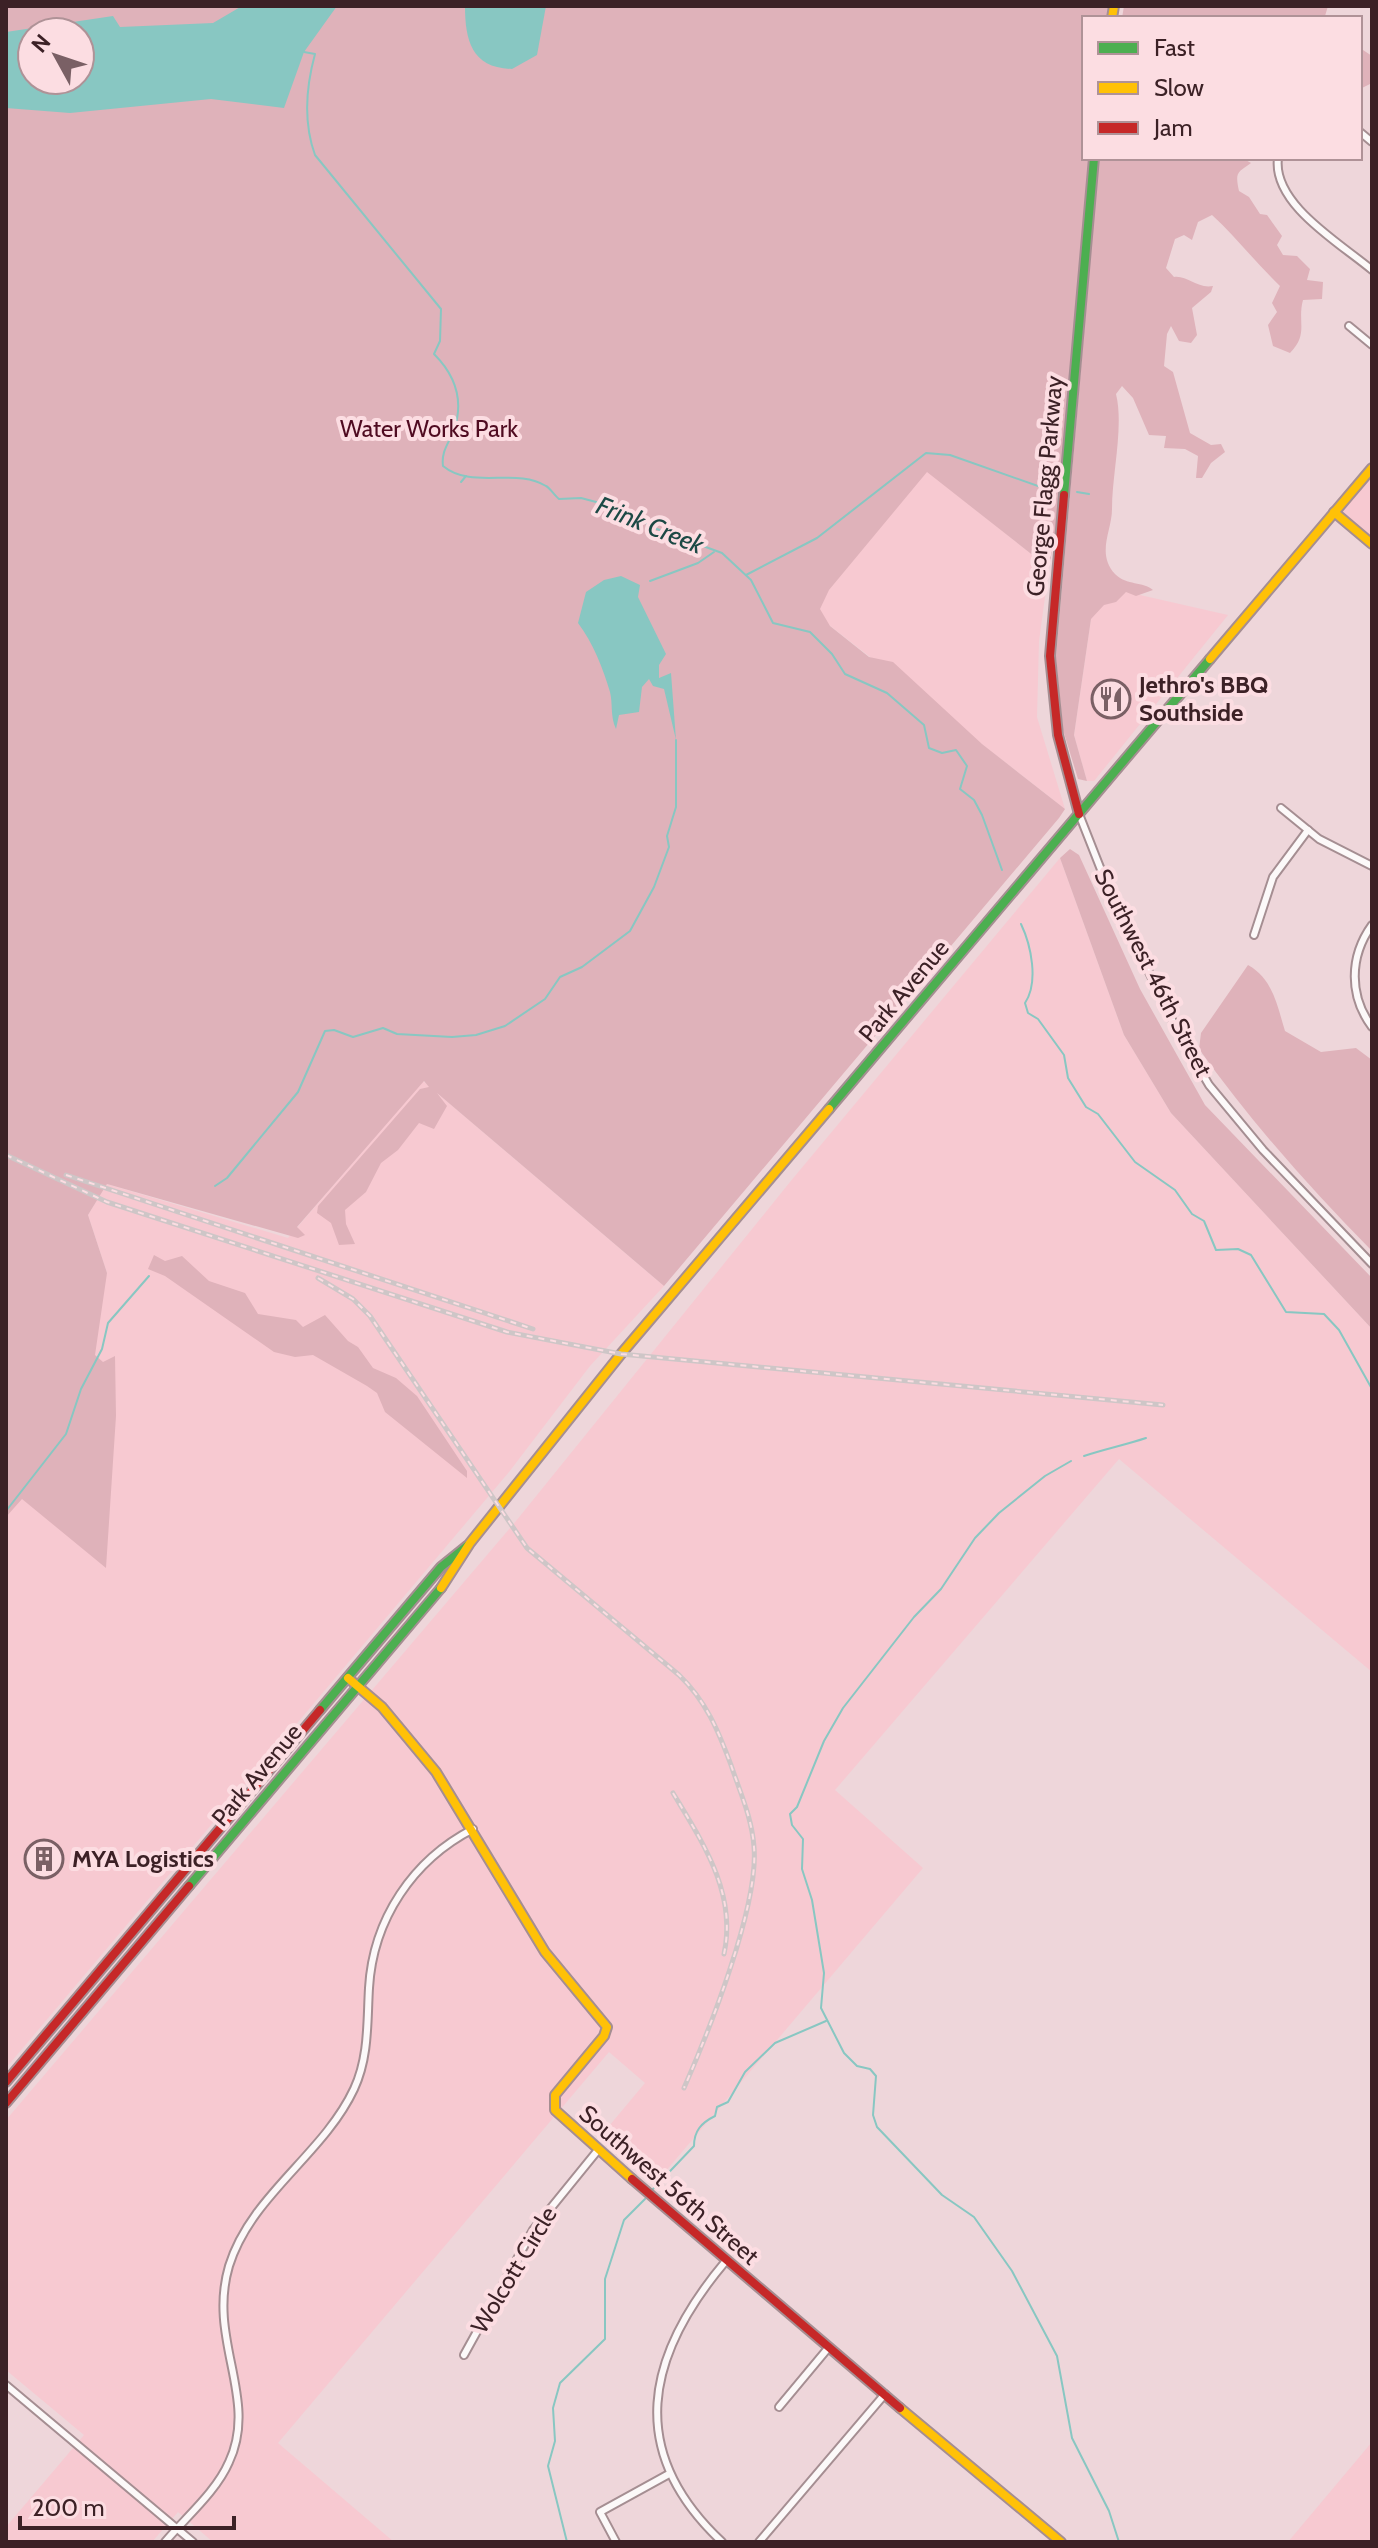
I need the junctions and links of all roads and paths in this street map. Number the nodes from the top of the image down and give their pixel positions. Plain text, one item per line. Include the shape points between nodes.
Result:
1 (1094, 160) edge
2 (1278, 160) edge
3 (1372, 270) edge
4 (1349, 326) dead end
5 (1372, 345) edge
6 (1372, 468) edge
7 (1334, 512) junction
8 (1372, 544) edge
9 (1281, 808) dead end
10 (1079, 814) junction
11 (1308, 830) junction
12 (1372, 866) edge
13 (1372, 925) edge
14 (1254, 935) dead end
15 (1372, 1027) edge
16 (1372, 1264) edge
17 (470, 1543) junction
18 (348, 1678) junction
19 (358, 1686) junction
20 (474, 1828) junction
21 (6, 2082) edge
22 (6, 2103) edge
23 (598, 2150) junction
24 (725, 2262) junction
25 (829, 2347) junction
26 (464, 2355) dead end
27 (6, 2385) edge
28 (885, 2394) junction
29 (779, 2407) dead end
30 (669, 2474) junction
31 (176, 2528) junction
32 (165, 2542) edge
33 (193, 2542) edge
34 (616, 2542) edge
35 (722, 2542) edge
36 (759, 2542) edge
37 (1061, 2542) edge

1 - 10 main road, George Flagg Parkway via 1050,656 1058,735
2 - 3 street via 1284,194
4 - 5 street
6 - 7 main road, Park Avenue
7 - 8 main road
7 - 10 main road, Park Avenue
9 - 11 street
10 - 16 street, Southwest 46th Street via 1111,895 1209,1085
10 - 17 main road, Park Avenue via 621,1354
11 - 12 street
11 - 14 street via 1273,877
13 - 15 street via 1354,973 1359,1005
17 - 18 main road, Park Avenue via 441,1567
17 - 19 main road, Park Avenue via 448,1580
18 - 19 main road, Southwest 56th Street
18 - 21 main road, Park Avenue
19 - 20 main road, Southwest 56th Street via 427,1755
19 - 22 main road, Park Avenue
20 - 23 main road, Southwest 56th Street via 546,1954 607,2027 553,2103
20 - 31 street via 424,1864 393,1906 374,1956 365,2054 353,2092 255,2216 234,2251 222,2313 238,2396 238,2438 222,2476
23 - 24 main road, Southwest 56th Street
23 - 26 street, Wolcott Circle via 533,2230
24 - 25 main road, Southwest 56th Street
24 - 30 street via 690,2307 661,2374 655,2423
25 - 28 main road, Southwest 56th Street
25 - 29 street
27 - 31 street
28 - 36 street
28 - 37 main road, Southwest 56th Street
30 - 34 street via 600,2512
30 - 35 street via 704,2526
31 - 32 street
31 - 33 street

